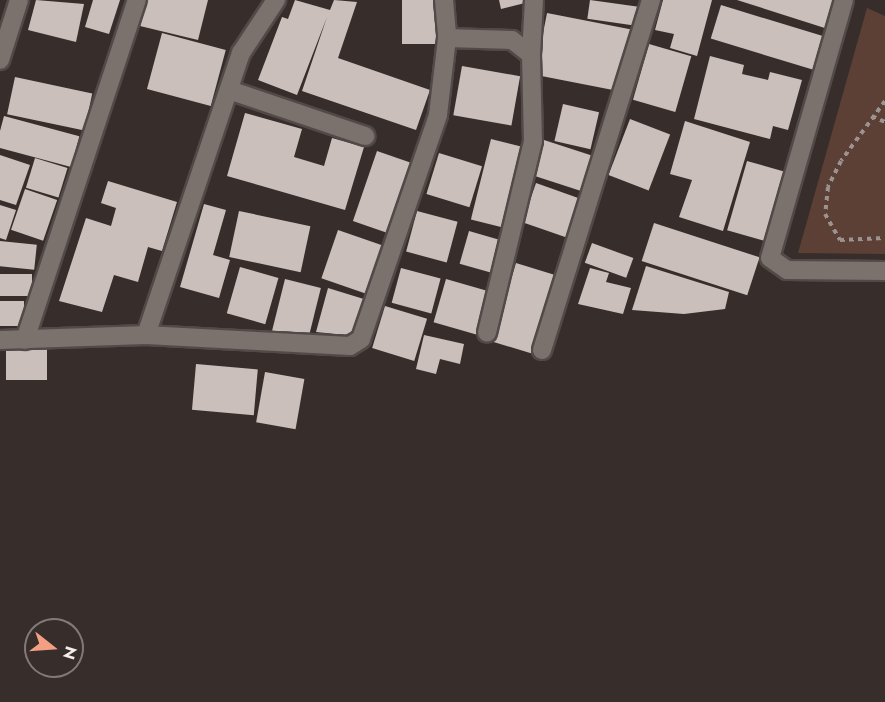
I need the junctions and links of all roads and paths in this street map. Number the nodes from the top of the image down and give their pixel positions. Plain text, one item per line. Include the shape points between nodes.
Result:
1 (19, 0) edge
2 (137, 0) edge
3 (276, 0) edge
4 (444, 0) edge
5 (534, 0) edge
6 (651, 0) edge
7 (844, 0) edge
8 (447, 38) junction
9 (531, 55) junction
10 (0, 60) edge
11 (228, 90) junction
12 (885, 101) edge
13 (872, 116) junction
14 (885, 122) edge
15 (366, 136) dead end
16 (885, 238) edge
17 (885, 271) edge
18 (487, 333) dead end
19 (146, 335) junction
20 (0, 340) edge
21 (25, 340) junction
22 (542, 350) dead end

1 - 10 street
2 - 21 street
3 - 11 street via 242,53
4 - 8 street
5 - 9 street
6 - 22 street
7 - 17 street via 770,258 787,270
8 - 9 street via 512,40
8 - 19 street via 438,115 361,339 350,346
9 - 18 street via 533,141
11 - 15 street
11 - 19 street
12 - 13 path
13 - 14 path
13 - 16 path via 828,187 825,214 840,240
19 - 21 street
20 - 21 street

